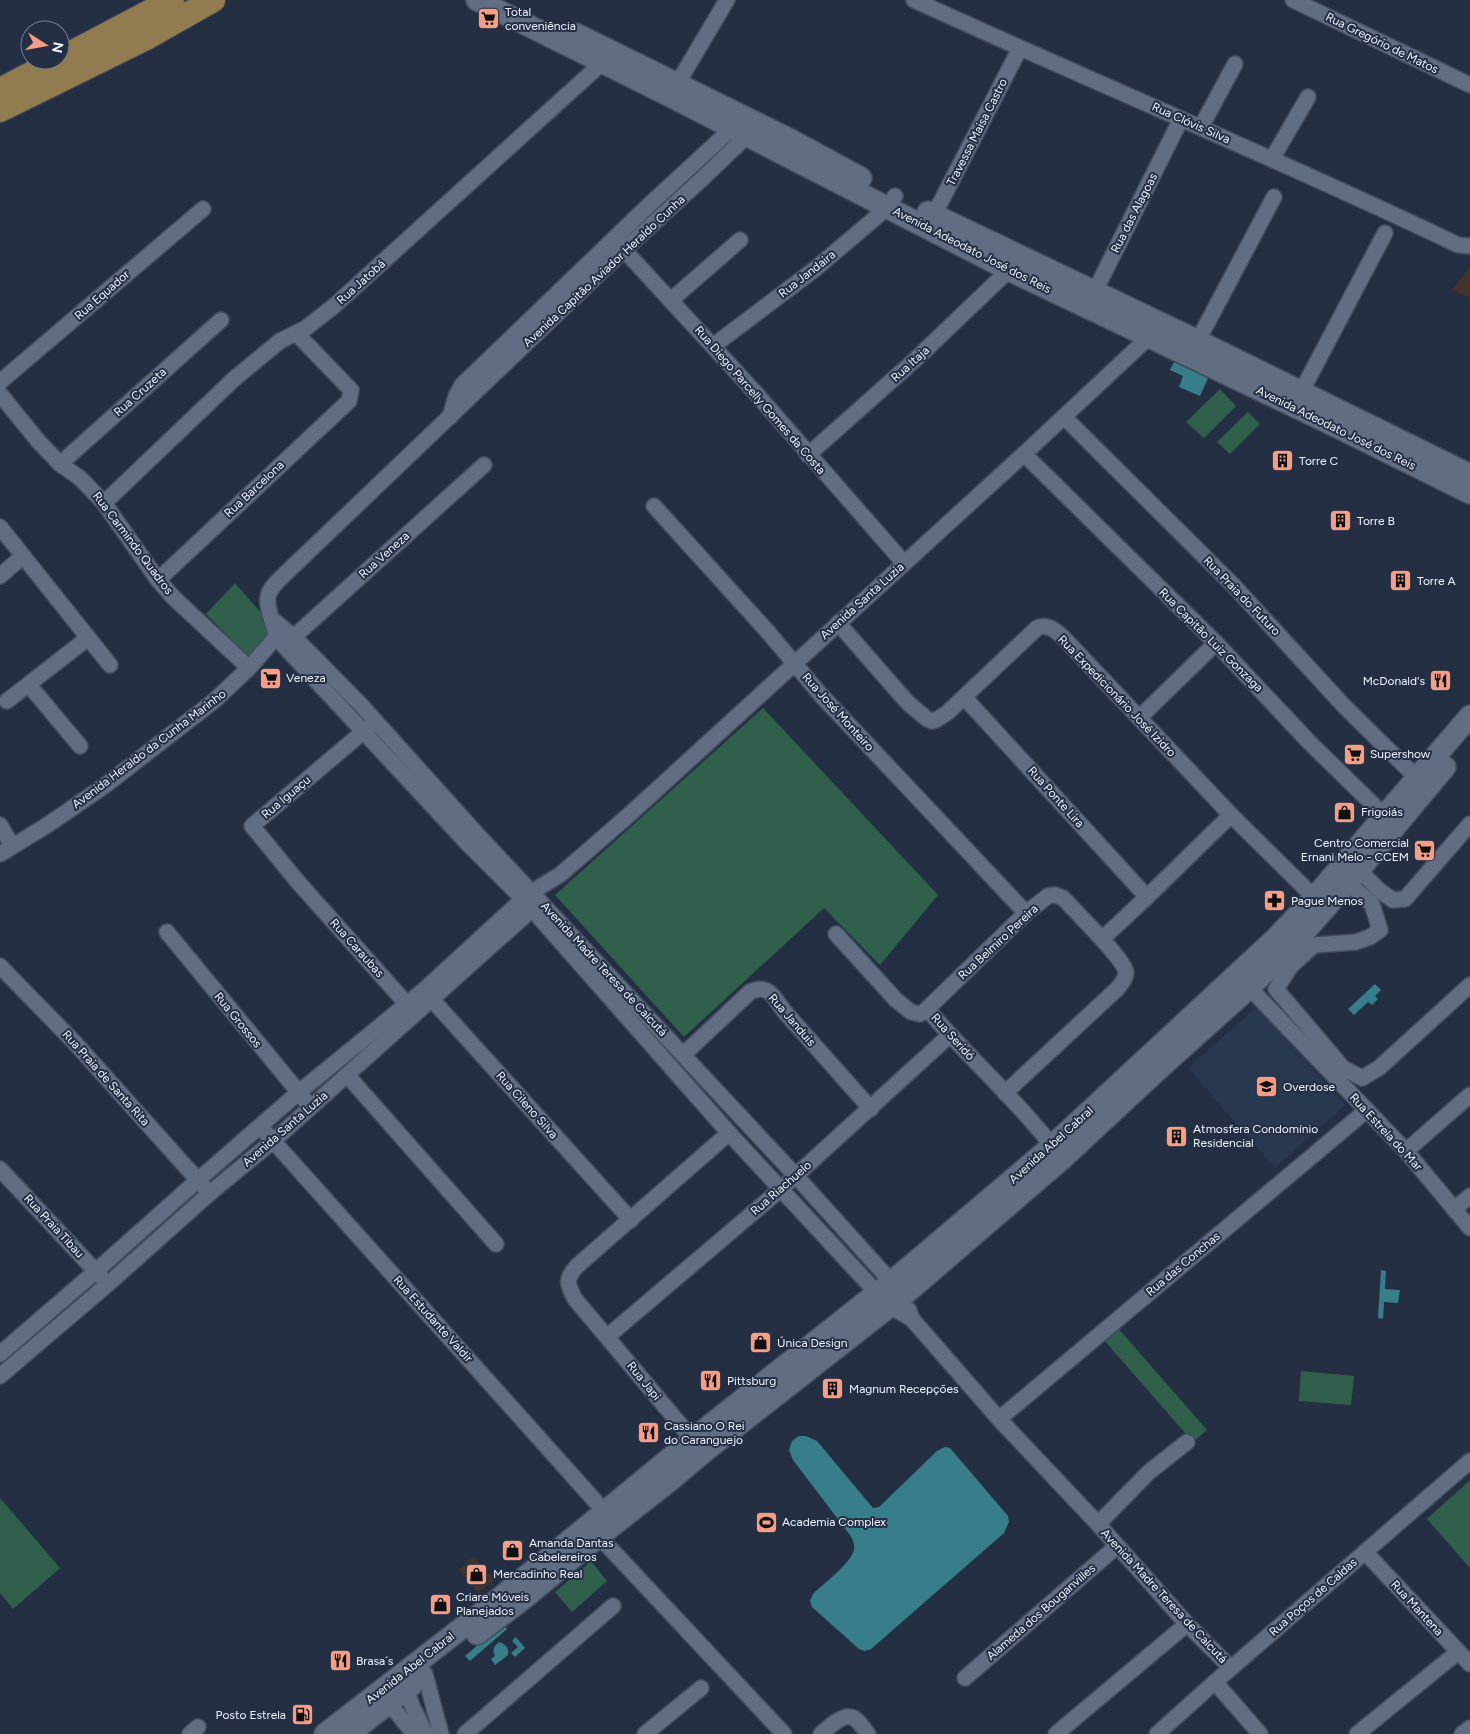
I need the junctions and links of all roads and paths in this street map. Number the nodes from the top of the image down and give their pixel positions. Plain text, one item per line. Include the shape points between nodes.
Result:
1 (172, 0) edge
2 (213, 0) edge
3 (477, 0) edge
4 (507, 0) edge
5 (727, 0) edge
6 (914, 0) edge
7 (1293, 0) edge
8 (1020, 48) junction
9 (70, 53) edge
10 (606, 56) junction
11 (1235, 64) dead end
12 (38, 70) edge
13 (1470, 85) edge
14 (0, 90) edge
15 (673, 90) junction
16 (1308, 97) dead end
17 (0, 110) edge
18 (1181, 119) junction
19 (745, 126) junction
20 (1201, 127) junction
21 (1272, 159) junction
22 (1274, 197) dead end
23 (891, 202) junction
24 (203, 209) dead end
25 (934, 215) junction
26 (1385, 233) dead end
27 (740, 240) dead end
28 (619, 244) junction
29 (1469, 246) edge
30 (1010, 270) junction
31 (1091, 299) junction
32 (671, 300) junction
33 (221, 320) dead end
34 (1154, 330) junction
35 (296, 333) junction
36 (713, 346) junction
37 (1194, 349) junction
38 (0, 382) edge
39 (0, 394) edge
40 (1298, 399) junction
41 (1064, 416) junction
42 (1024, 454) junction
43 (808, 455) junction
44 (1426, 463) junction
45 (60, 464) junction
46 (484, 465) dead end
47 (1470, 475) edge
48 (1470, 493) edge
49 (104, 503) junction
50 (654, 506) dead end
51 (0, 527) edge
52 (22, 557) junction
53 (904, 563) junction
54 (0, 576) edge
55 (158, 580) junction
56 (838, 623) junction
57 (282, 633) junction
58 (88, 638) junction
59 (1216, 643) junction
60 (794, 663) junction
61 (110, 665) dead end
62 (249, 668) junction
63 (29, 685) junction
64 (964, 697) junction
65 (8, 702) dead end
66 (1470, 716) edge
67 (1139, 718) junction
68 (375, 722) junction
69 (363, 732) junction
70 (1470, 738) edge
71 (80, 746) dead end
72 (1417, 778) junction
73 (1231, 815) junction
74 (1390, 821) junction
75 (1470, 824) edge
76 (0, 825) edge
77 (6, 850) edge
78 (1353, 876) junction
79 (298, 882) joint
80 (1147, 897) junction
81 (532, 900) junction
82 (1320, 903) junction
83 (1026, 913) junction
84 (167, 932) dead end
85 (836, 934) dead end
86 (1102, 939) junction
87 (0, 966) edge
88 (1243, 981) junction
89 (1470, 985) edge
90 (428, 995) junction
91 (411, 1008) junction
92 (928, 1009) junction
93 (950, 1035) junction
94 (683, 1055) junction
95 (325, 1071) junction
96 (342, 1080) junction
97 (298, 1093) junction
98 (1006, 1093) junction
99 (1470, 1095) edge
100 (312, 1106) junction
101 (871, 1109) junction
102 (1367, 1110) junction
103 (260, 1127) junction
104 (729, 1133) junction
105 (273, 1141) junction
106 (1406, 1151) junction
107 (1057, 1152) junction
108 (0, 1169) edge
109 (795, 1175) junction
110 (198, 1180) junction
111 (781, 1189) junction
112 (210, 1193) junction
113 (1470, 1196) edge
114 (1454, 1210) junction
115 (631, 1220) junction
116 (1470, 1228) edge
117 (496, 1244) dead end
118 (96, 1271) junction
119 (108, 1284) junction
120 (890, 1294) junction
121 (608, 1336) junction
122 (0, 1354) edge
123 (1, 1374) edge
124 (999, 1419) junction
125 (1187, 1442) dead end
126 (698, 1446) junction
127 (1470, 1462) edge
128 (605, 1512) junction
129 (1098, 1524) junction
130 (593, 1531) junction
131 (1115, 1547) junction
132 (1365, 1552) junction
133 (613, 1606) dead end
134 (1185, 1626) junction
135 (1458, 1652) junction
136 (1470, 1664) edge
137 (425, 1674) junction
138 (1224, 1674) junction
139 (965, 1678) dead end
140 (701, 1688) dead end
141 (406, 1689) junction
142 (389, 1703) junction
143 (1470, 1728) edge
144 (325, 1734) edge
145 (349, 1734) edge
146 (414, 1734) edge
147 (426, 1734) edge
148 (441, 1734) edge
149 (465, 1734) edge
150 (645, 1734) edge
151 (784, 1734) edge
152 (821, 1734) edge
153 (868, 1734) edge
154 (1056, 1734) edge
155 (1157, 1734) edge
156 (1260, 1734) edge
157 (1358, 1734) edge
158 (1462, 1734) edge

1 - 9 main road
2 - 17 main road via 146,38
3 - 10 main road, Avenida Adeodato José dos Reis
4 - 10 main road, Avenida Adeodato José dos Reis
5 - 15 street
6 - 8 street, Rua Clóvis Silva
7 - 13 street, Rua Gregório de Matos
8 - 18 street, Rua Clóvis Silva
8 - 25 street, Travessa Maisa Castro
10 - 15 main road, Avenida Adeodato José dos Reis
10 - 35 street, Rua Jatobá via 334,306
11 - 20 street
12 - 14 main road
15 - 19 main road, Avenida Adeodato José dos Reis
16 - 21 street
18 - 20 street, Rua Clóvis Silva
18 - 31 street, Rua das Alagoas
19 - 23 main road, Avenida Adeodato José dos Reis
19 - 28 street, Avenida Capitão Aviador Heraldo Cunha
20 - 21 street, Rua Clóvis Silva
21 - 29 street, Rua Clóvis Silva via 1458,245
22 - 37 street
23 - 25 main road, Avenida Adeodato José dos Reis
23 - 30 main road, Avenida Adeodato José dos Reis
23 - 36 street, Rua Jandaira via 815,269
24 - 38 street, Rua Equador
25 - 31 main road, Avenida Adeodato José dos Reis
26 - 40 street
27 - 32 street
28 - 32 street, Rua Diego Parcelly Gomes da Costa
28 - 57 street, Avenida Capitão Aviador Heraldo Cunha via 462,385 450,418 275,583 268,596 268,612
30 - 31 main road, Avenida Adeodato José dos Reis
30 - 43 street, Rua Itaja
31 - 34 main road, Avenida Adeodato José dos Reis
32 - 36 street, Rua Diego Parcelly Gomes da Costa
33 - 45 street, Rua Cruzeta
34 - 37 main road, Avenida Adeodato José dos Reis
34 - 41 street, Avenida Santa Luzia
35 - 49 street, Rua Jatobá via 280,340 234,379
35 - 55 street, Rua Barcelona via 351,390 349,401
36 - 43 street, Rua Diego Parcelly Gomes da Costa
37 - 40 main road, Avenida Adeodato José dos Reis
39 - 45 street, Rua Carmindo Quadros
40 - 44 main road, Avenida Adeodato José dos Reis
41 - 42 street, Avenida Santa Luzia
41 - 72 street, Rua Praia do Futuro via 1233,585 1344,706
42 - 53 street, Avenida Santa Luzia
42 - 59 street, Rua Capitão Luiz Gonzaga
43 - 53 street, Rua Diego Parcelly Gomes da Costa
44 - 47 main road, Avenida Adeodato José dos Reis
44 - 48 main road, Avenida Adeodato José dos Reis
45 - 49 street, Rua Carmindo Quadros via 80,478
46 - 57 street, Rua Veneza
49 - 55 street, Rua Carmindo Quadros
50 - 60 street, Rua José Monteiro
51 - 52 street
52 - 54 street
52 - 58 street
53 - 56 street, Avenida Santa Luzia
55 - 62 street, Rua Carmindo Quadros
56 - 60 street, Avenida Santa Luzia
56 - 64 street, Rua Expedicionário José Izidro via 908,703 927,719 941,718
57 - 62 street, Avenida Heraldo da Cunha Marinho
57 - 68 street, Avenida Madre Teresa de Calcutá
57 - 69 street, Avenida Madre Teresa de Calcutá
58 - 61 street
58 - 63 street
59 - 67 street
59 - 74 street, Rua Capitão Luiz Gonzaga via 1309,742
60 - 81 street, Avenida Santa Luzia
60 - 83 street, Rua José Monteiro
62 - 77 street, Avenida Heraldo da Cunha Marinho via 214,701 107,784
63 - 65 street
63 - 71 street
64 - 67 street, Rua Expedicionário José Izidro via 1037,628 1046,626 1075,650
64 - 80 street, Rua Ponte Lira
66 - 72 main road, Avenida Abel Cabral
67 - 73 street, Rua Expedicionário José Izidro
68 - 69 street, Rua Iguaçu
68 - 81 street, Avenida Madre Teresa de Calcutá
69 - 79 street, Rua Iguaçu via 252,826
69 - 81 street, Avenida Madre Teresa de Calcutá via 467,843
70 - 74 main road, Avenida Abel Cabral
72 - 74 main road, Avenida Abel Cabral
73 - 80 street
73 - 82 street, Rua Expedicionário José Izidro
74 - 78 main road, Avenida Abel Cabral
74 - 82 main road, Avenida Abel Cabral
75 - 78 street via 1405,898 1393,900
76 - 77 street
78 - 82 main road, Avenida Abel Cabral
78 - 89 street via 1372,904 1380,930 1356,942 1314,944 1291,966 1276,990 1343,1068 1362,1078 1379,1068
79 - 91 street, Rua Caraubas
80 - 86 street
81 - 90 street, Avenida Santa Luzia
81 - 94 street, Avenida Madre Teresa de Calcutá
81 - 104 street, Avenida Madre Teresa de Calcutá
82 - 88 main road, Avenida Abel Cabral via 1276,938
83 - 86 street, Rua Belmiro Pereira via 1048,896 1059,896
83 - 92 street, Rua Belmiro Pereira
84 - 97 street, Rua Grossos
85 - 92 street, Rua Seridó via 905,1008 920,1014
86 - 98 street, Rua Belmiro Pereira via 1124,966 1124,982
87 - 110 street, Rua Praia de Santa Rita via 75,1043
88 - 102 street, Rua Estrela do Mar
88 - 107 main road, Avenida Abel Cabral
90 - 91 street, Avenida Santa Luzia
90 - 115 street, Rua Cileno Silva
91 - 95 street, Avenida Santa Luzia
91 - 96 street, Avenida Santa Luzia
92 - 93 street, Rua Seridó
93 - 98 street, Rua Seridó
93 - 101 street, Rua Riachuelo
94 - 101 street, Rua Janduis via 750,992 762,988 771,994
94 - 109 street, Avenida Madre Teresa de Calcutá
95 - 96 street
95 - 97 street, Avenida Santa Luzia
96 - 100 street, Avenida Santa Luzia
96 - 117 street
97 - 100 street, Rua Grossos
97 - 103 street, Avenida Santa Luzia
98 - 107 street, Rua Seridó
99 - 106 street
100 - 105 street, Avenida Santa Luzia
101 - 109 street, Rua Riachuelo
102 - 106 street, Rua Estrela do Mar
102 - 124 street, Rua das Conchas
103 - 105 street, Rua Estudante Valdir
103 - 110 street, Avenida Santa Luzia
104 - 111 street, Avenida Madre Teresa de Calcutá
104 - 115 street, Rua Japi
105 - 112 street, Avenida Santa Luzia
105 - 128 street, Rua Estudante Valdir
106 - 114 street, Rua Estrela do Mar
107 - 120 main road, Avenida Abel Cabral
108 - 118 street, Rua Praia Tibau
109 - 111 street, Rua Riachuelo
109 - 120 street, Avenida Madre Teresa de Calcutá
110 - 112 street, Rua Praia de Santa Rita
110 - 118 street, Avenida Santa Luzia
111 - 120 street, Avenida Madre Teresa de Calcutá
111 - 121 street, Rua Riachuelo
112 - 119 street, Avenida Santa Luzia
113 - 114 street
114 - 116 street, Rua Estrela do Mar
115 - 121 street, Rua Japi via 570,1274 568,1281 570,1290 584,1310
118 - 119 street, Rua Praia Tibau
118 - 122 street, Avenida Santa Luzia
119 - 123 street, Avenida Santa Luzia
120 - 124 street, Avenida Madre Teresa de Calcutá
120 - 126 main road, Avenida Abel Cabral
121 - 126 street, Rua Japi
124 - 129 street, Avenida Madre Teresa de Calcutá
125 - 129 street via 1149,1472
126 - 128 main road, Avenida Abel Cabral
126 - 130 main road, Avenida Abel Cabral
127 - 132 street, Rua Poços de Caldas
128 - 130 main road, Avenida Abel Cabral
129 - 131 street, Avenida Madre Teresa de Calcutá
130 - 137 main road, Avenida Abel Cabral via 527,1596
130 - 144 main road, Avenida Abel Cabral
130 - 151 street
131 - 134 street, Avenida Madre Teresa de Calcutá
131 - 139 street, Alameda dos Bouganvilles
132 - 135 street, Rua Mantena
132 - 138 street, Rua Poços de Caldas
133 - 149 street
134 - 138 street, Avenida Madre Teresa de Calcutá
134 - 154 street
135 - 136 street, Rua Mantena
135 - 157 street
137 - 141 main road, Avenida Abel Cabral
137 - 148 street
138 - 155 street, Rua Poços de Caldas
138 - 156 street, Avenida Madre Teresa de Calcutá
140 - 150 street
141 - 142 main road, Avenida Abel Cabral
141 - 147 street
142 - 145 main road, Avenida Abel Cabral
142 - 146 street
143 - 158 street
152 - 153 street via 850,1717

